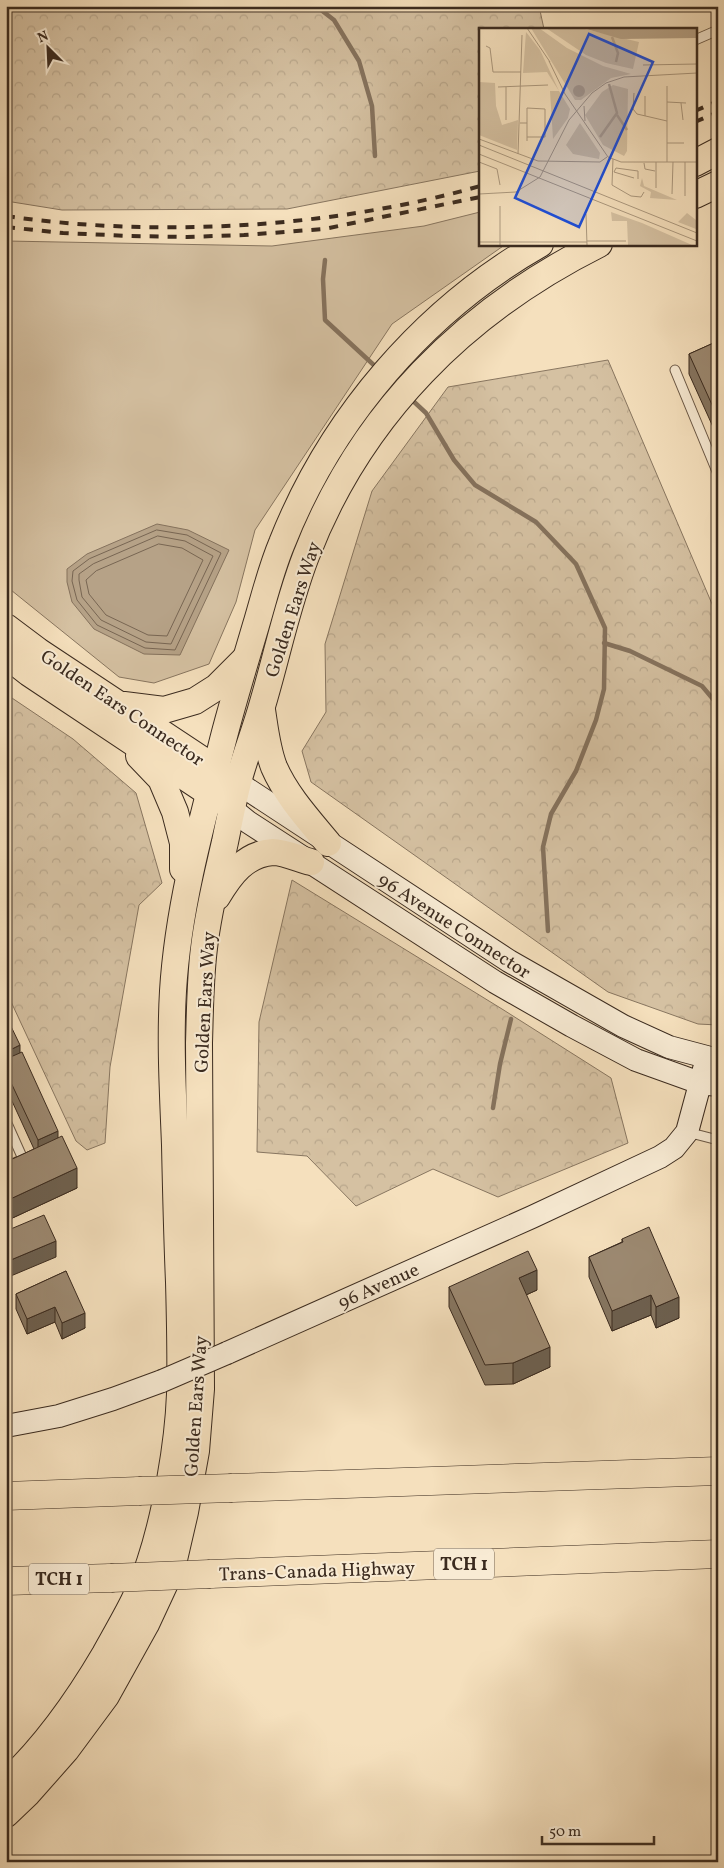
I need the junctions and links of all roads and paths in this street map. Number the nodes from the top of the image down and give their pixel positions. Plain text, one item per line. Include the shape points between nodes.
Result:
1 (718, 30) edge
2 (696, 40) edge
3 (718, 151) edge
4 (696, 162) edge
5 (718, 184) edge
6 (696, 195) edge
7 (538, 245) edge
8 (597, 245) edge
9 (675, 370) dead end
10 (718, 474) edge
11 (6, 627) edge
12 (6, 656) edge
13 (246, 658) junction
14 (262, 707) junction
15 (116, 716) junction
16 (212, 780) junction
17 (238, 783) junction
18 (232, 809) junction
19 (328, 843) junction
20 (311, 862) junction
21 (183, 902) junction
22 (210, 908) junction
23 (712, 1059) edge
24 (709, 1084) edge
25 (6, 1122) edge
26 (687, 1132) junction
27 (718, 1140) edge
28 (6, 1167) edge
29 (6, 1426) edge
30 (718, 1471) edge
31 (6, 1496) edge
32 (718, 1554) edge
33 (6, 1581) edge
34 (6, 1782) edge
35 (6, 1814) edge

1 - 2 lane
3 - 4 main road
5 - 6 main road
7 - 13 main road, Golden Ears Way via 489,276 444,312 373,388 320,464 298,507 281,546
8 - 14 main road, Golden Ears Way via 548,271 487,313 447,348 400,397 361,450 322,518 306,557 288,609
9 - 10 lane
11 - 15 main road, Golden Ears Connector
12 - 15 main road, Golden Ears Connector via 29,673
13 - 15 main road via 217,687 195,701 164,710
13 - 16 main road, Golden Ears Way
14 - 17 main road, Golden Ears Way
14 - 19 main road via 266,738 275,768 287,790
15 - 16 main road, Golden Ears Connector
15 - 21 main road via 161,779 175,812 183,843
16 - 17 main road, 96 Avenue Connector
16 - 18 main road, 96 Avenue Connector
16 - 21 main road, Golden Ears Way
17 - 18 main road, Golden Ears Way
17 - 19 main road, 96 Avenue Connector
18 - 20 main road, 96 Avenue Connector
18 - 22 main road, Golden Ears Way
19 - 23 main road, 96 Avenue Connector via 509,961 623,1026 669,1047
20 - 22 main road via 274,852 250,859 230,874
20 - 24 main road, 96 Avenue Connector via 495,982 636,1060
21 - 34 main road, Golden Ears Way via 173,990 172,1042 180,1397 163,1512 150,1564 93,1674 49,1736
22 - 35 main road, Golden Ears Way via 200,994 201,1389 196,1451 185,1512 172,1568 146,1624 106,1696 66,1750
23 - 24 main road, 96 Avenue
24 - 26 main road, 96 Avenue
25 - 28 lane via 23,1160
26 - 27 lane
26 - 29 main road, 96 Avenue, bridge via 674,1148 644,1165 227,1353 113,1400 59,1416
30 - 31 highway, bridge
32 - 33 highway, Trans-Canada Highway / TCH 1, bridge

